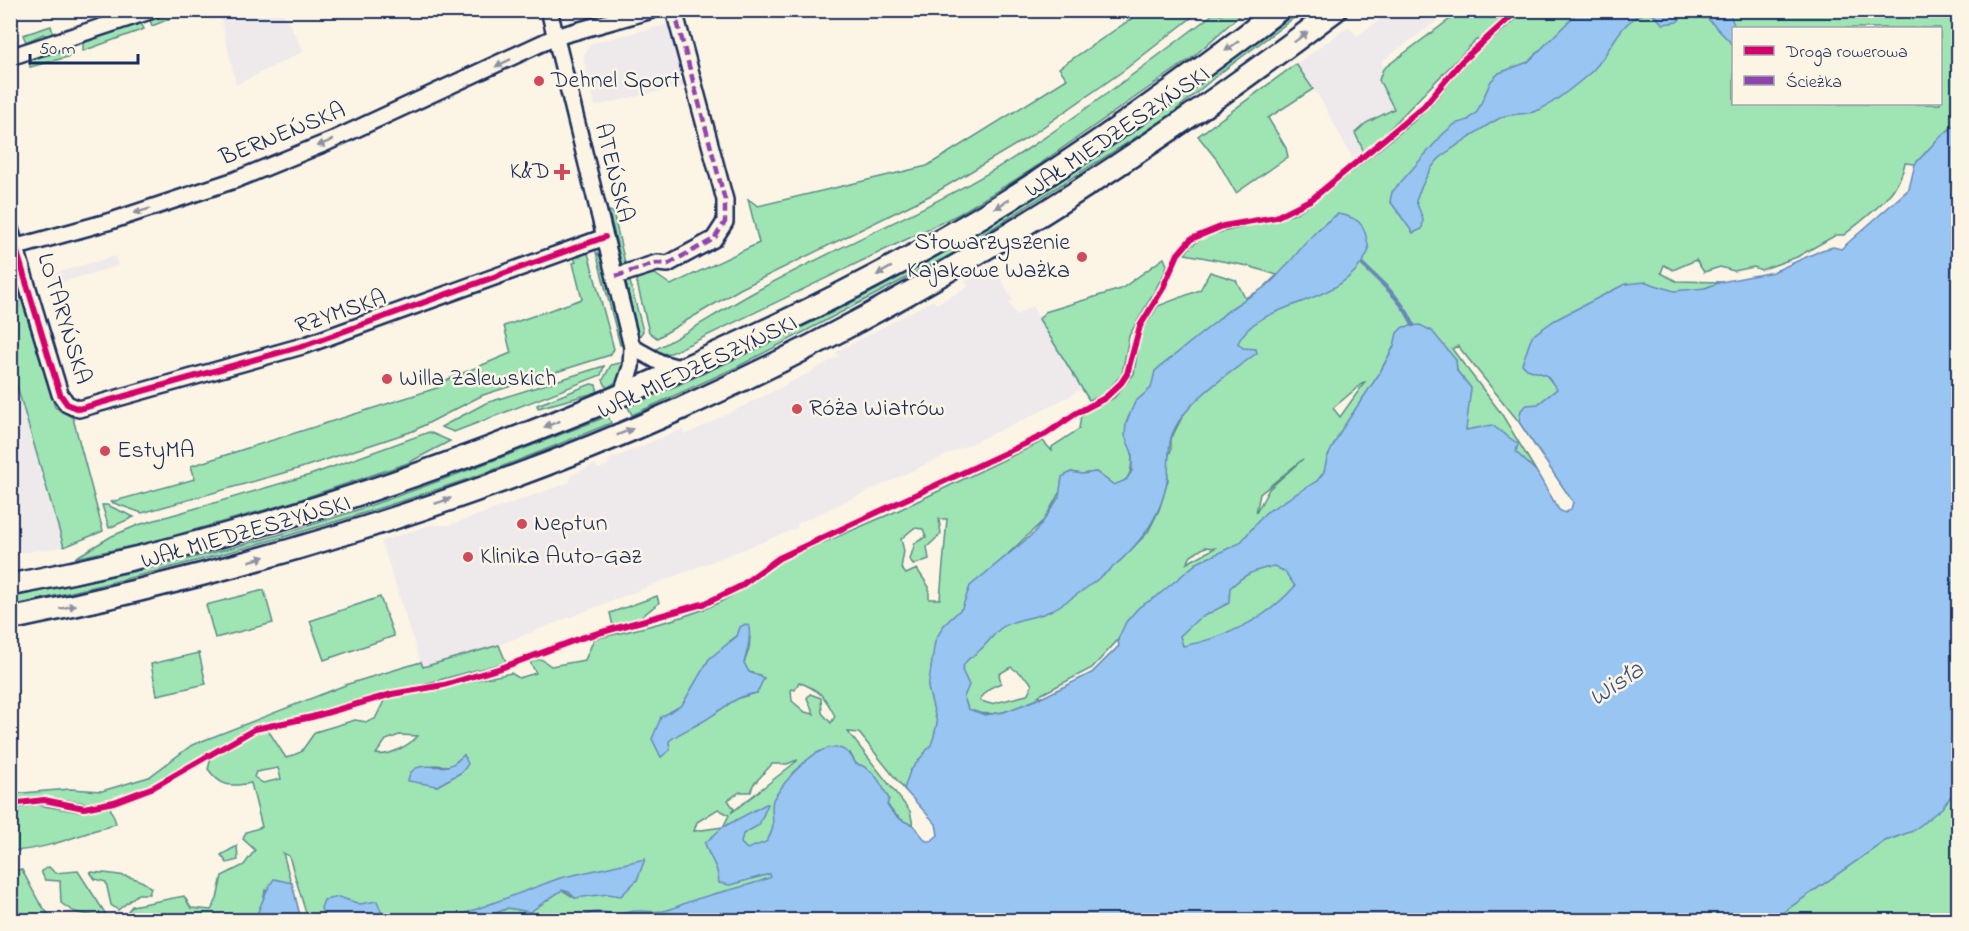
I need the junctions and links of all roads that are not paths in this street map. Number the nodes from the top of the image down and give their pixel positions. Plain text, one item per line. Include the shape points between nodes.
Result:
1 (153, 10) edge
2 (549, 10) edge
3 (652, 10) edge
4 (675, 10) edge
5 (1279, 10) edge
6 (1336, 10) edge
7 (555, 37) junction
8 (10, 57) edge
9 (10, 229) edge
10 (605, 237) junction
11 (17, 247) junction
12 (616, 276) junction
13 (632, 347) junction
14 (683, 369) junction
15 (621, 396) junction
16 (85, 409) joint
17 (10, 585) edge
18 (10, 619) edge

1 - 8 street
2 - 7 street, ATEŃSKA
3 - 7 street, BERNEŃSKA
4 - 12 street via 725,200 725,222 714,239 677,260
5 -> 14 main road, WAŁ MIEDZESZYŃSKI via 1122,124 1005,202 828,301
18 -> 6 main road, WAŁ MIEDZESZYŃSKI via 222,568 380,522 501,481 680,408 799,351 999,241 1186,121
7 - 10 street, ATEŃSKA
7 -> 11 street, BERNEŃSKA via 467,80 246,176 111,221
9 - 11 street, LOTARYŃSKA
10 - 12 street, ATEŃSKA
10 - 16 street, RZYMSKA via 306,345
11 - 16 street, LOTARYŃSKA via 60,394 73,408
12 - 13 street, ATEŃSKA
13 - 14 street via 661,363
13 - 15 street, ATEŃSKA via 631,367
14 - 15 main road, WAŁ MIEDZESZYŃSKI
15 -> 17 main road, WAŁ MIEDZESZYŃSKI via 481,451 283,519 183,548

